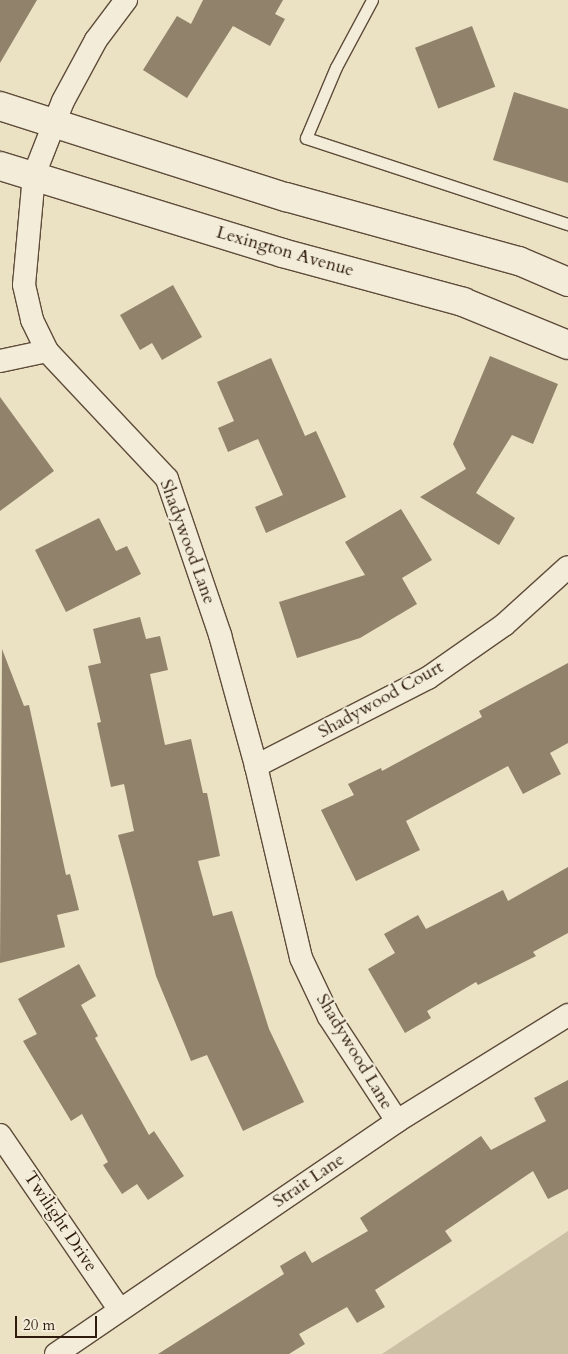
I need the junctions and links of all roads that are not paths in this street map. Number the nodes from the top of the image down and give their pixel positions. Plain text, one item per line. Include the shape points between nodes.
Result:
1 (126, 0) edge
2 (372, 0) edge
3 (0, 106) edge
4 (54, 121) junction
5 (0, 166) edge
6 (34, 175) junction
7 (568, 224) edge
8 (568, 282) edge
9 (568, 345) edge
10 (46, 351) junction
11 (0, 361) edge
12 (568, 567) edge
13 (256, 766) junction
14 (568, 1016) edge
15 (397, 1121) junction
16 (0, 1135) edge
17 (120, 1310) junction
18 (56, 1354) edge

1 - 4 street, Shadywood Lane via 96,40
2 - 7 lane via 336,68 306,138
3 - 4 street
4 - 6 street, Shadywood Lane
4 - 8 street via 286,197 519,261
5 - 6 street, Lexington Avenue
6 - 9 street, Lexington Avenue via 282,253 463,302
6 - 10 street, Shadywood Lane via 24,285 32,320
10 - 11 street
10 - 13 street, Shadywood Lane via 167,479 220,635
12 - 13 street, Shadywood Court via 504,624 428,678
13 - 15 street, Shadywood Lane via 301,958 329,1017
14 - 15 street, Strait Lane
15 - 17 street, Strait Lane
16 - 17 street, Twilight Drive
17 - 18 street, Strait Lane

